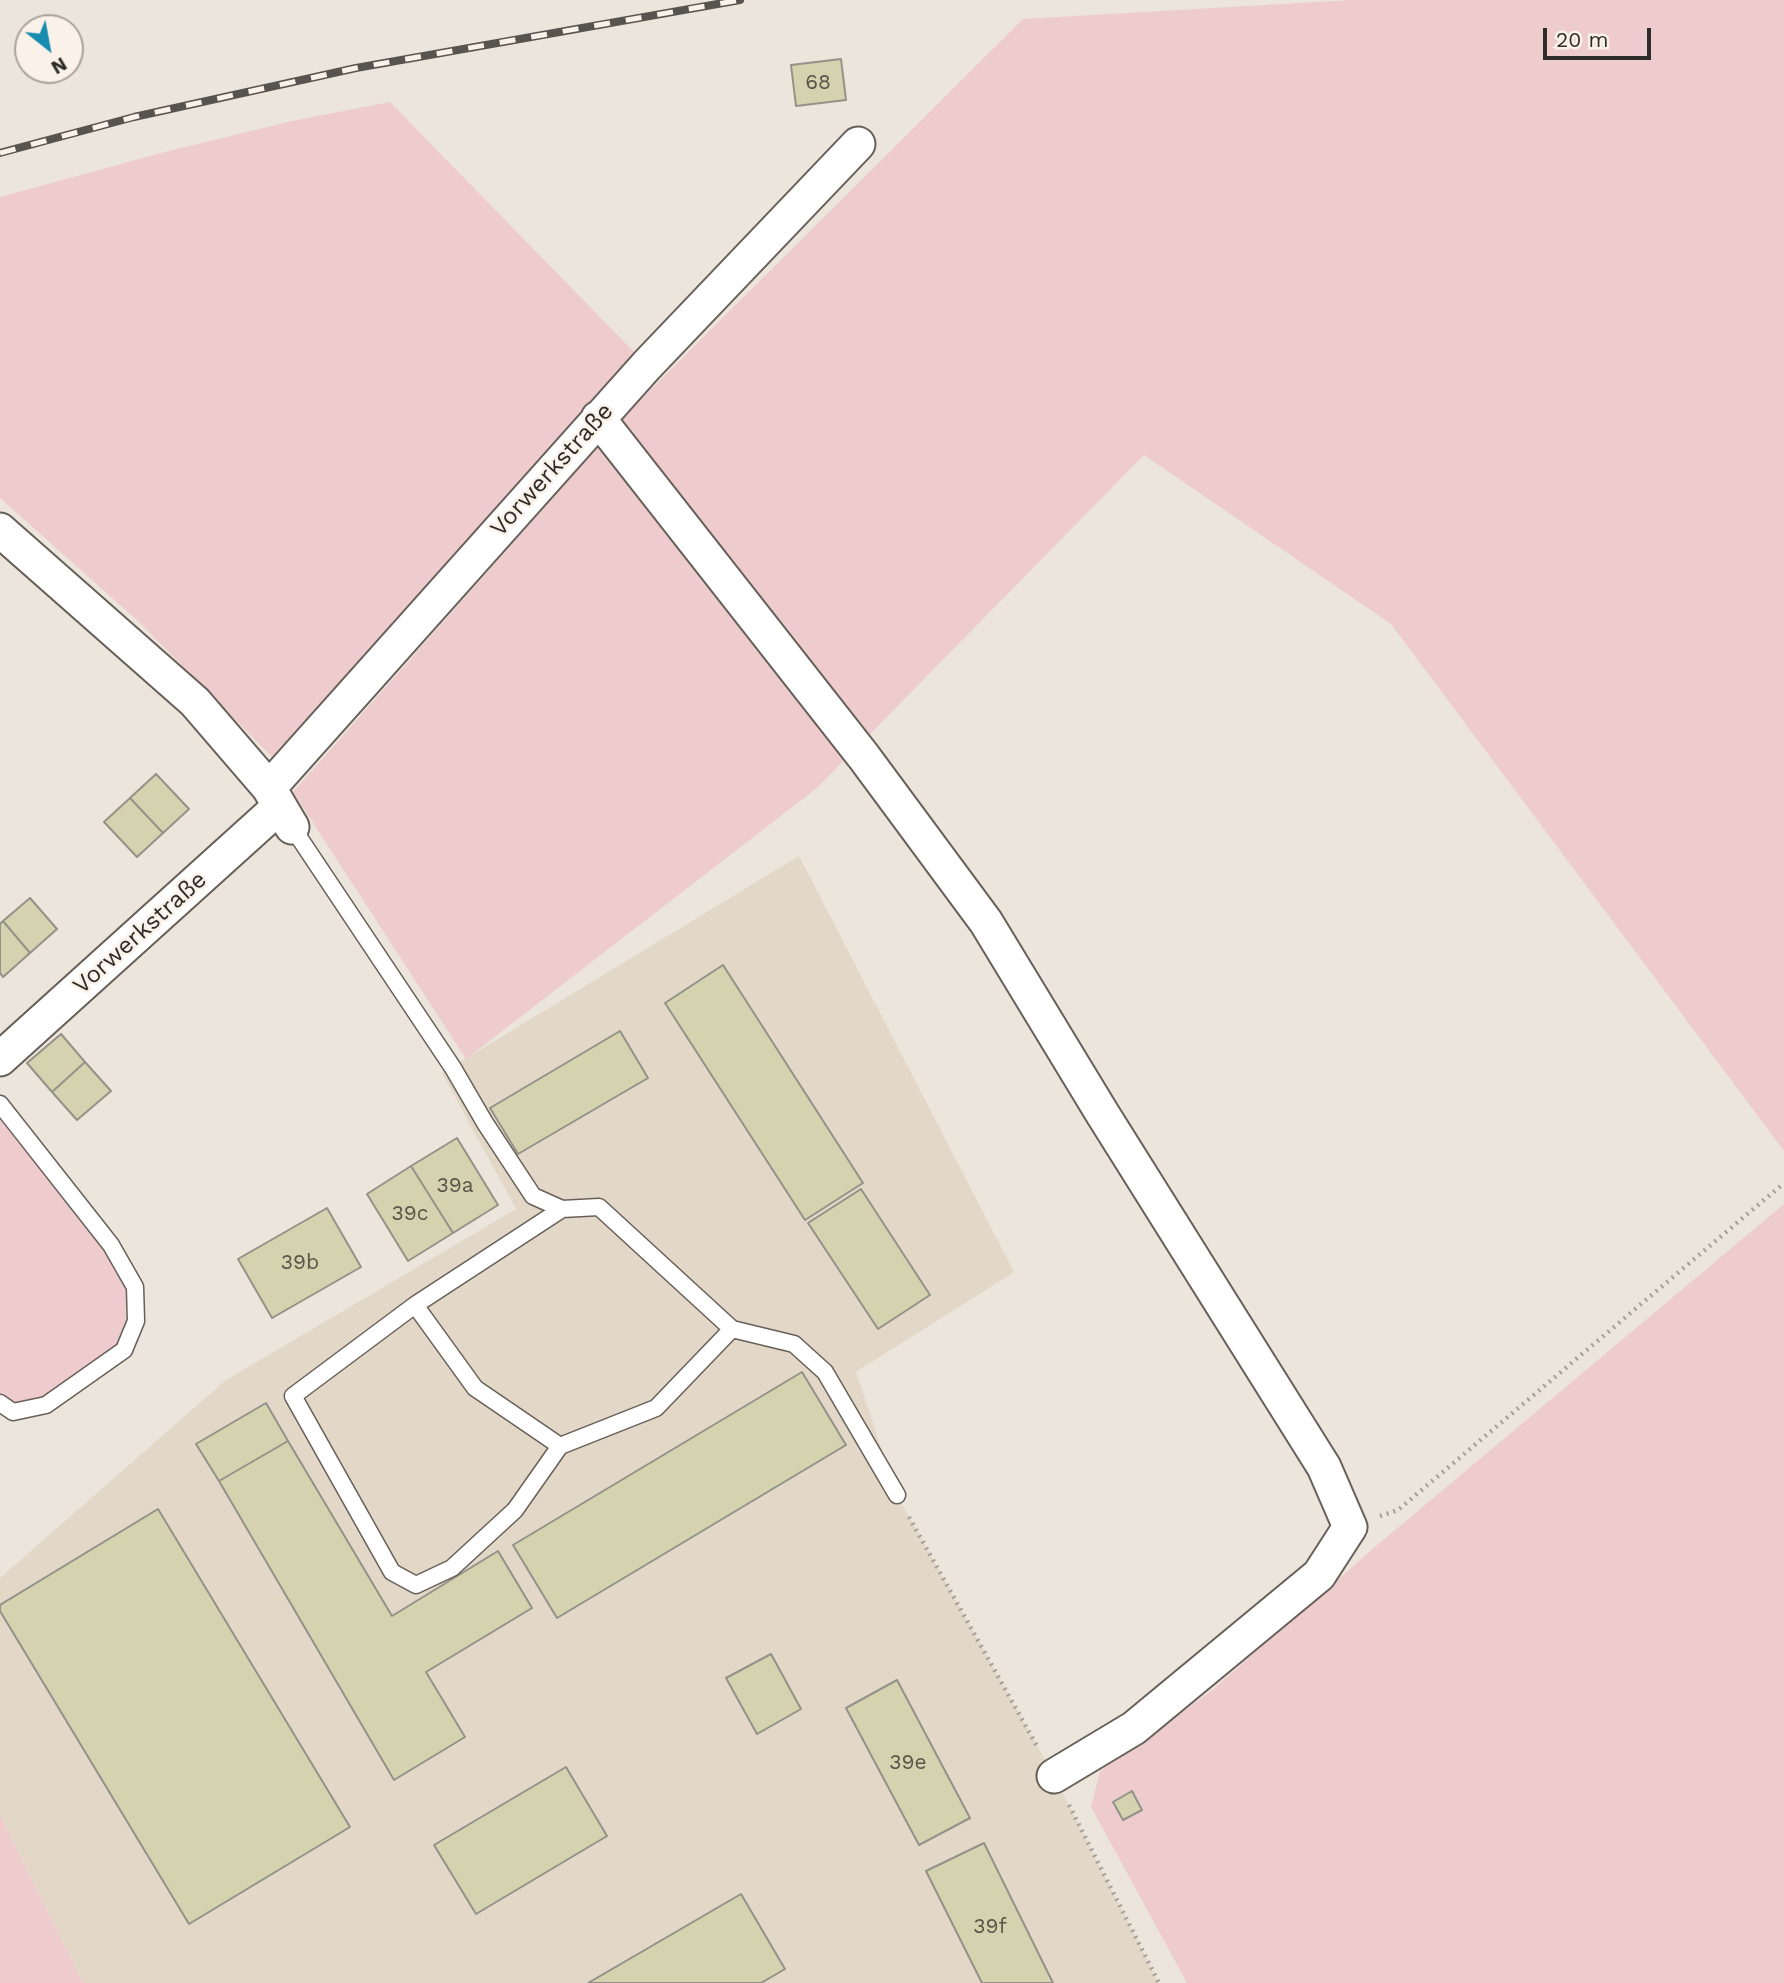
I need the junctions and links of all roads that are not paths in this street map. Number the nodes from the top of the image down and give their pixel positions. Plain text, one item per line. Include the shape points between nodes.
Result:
1 (858, 144) dead end
2 (598, 418) junction
3 (0, 530) edge
4 (280, 807) junction
5 (0, 1059) edge
6 (0, 1104) edge
7 (562, 1209) junction
8 (415, 1306) junction
9 (732, 1329) junction
10 (0, 1403) edge
11 (560, 1447) junction
12 (897, 1495) road end
13 (1054, 1776) road end

1 - 2 street, Vorwerkstraße
2 - 4 street, Vorwerkstraße
2 - 13 street via 864,757 986,922 1324,1467 1350,1527 1319,1575 1134,1728
3 - 4 street via 195,702
4 - 5 street, Vorwerkstraße
4 - 7 lane via 533,1196
6 - 10 lane via 111,1245 135,1287 136,1321 124,1350 46,1405 13,1412
7 - 8 lane
7 - 9 lane via 599,1207
8 - 11 lane via 475,1388
8 - 11 lane via 293,1396 392,1572 416,1585 452,1568 515,1510
9 - 11 lane via 656,1408
9 - 12 lane via 794,1344 825,1372

